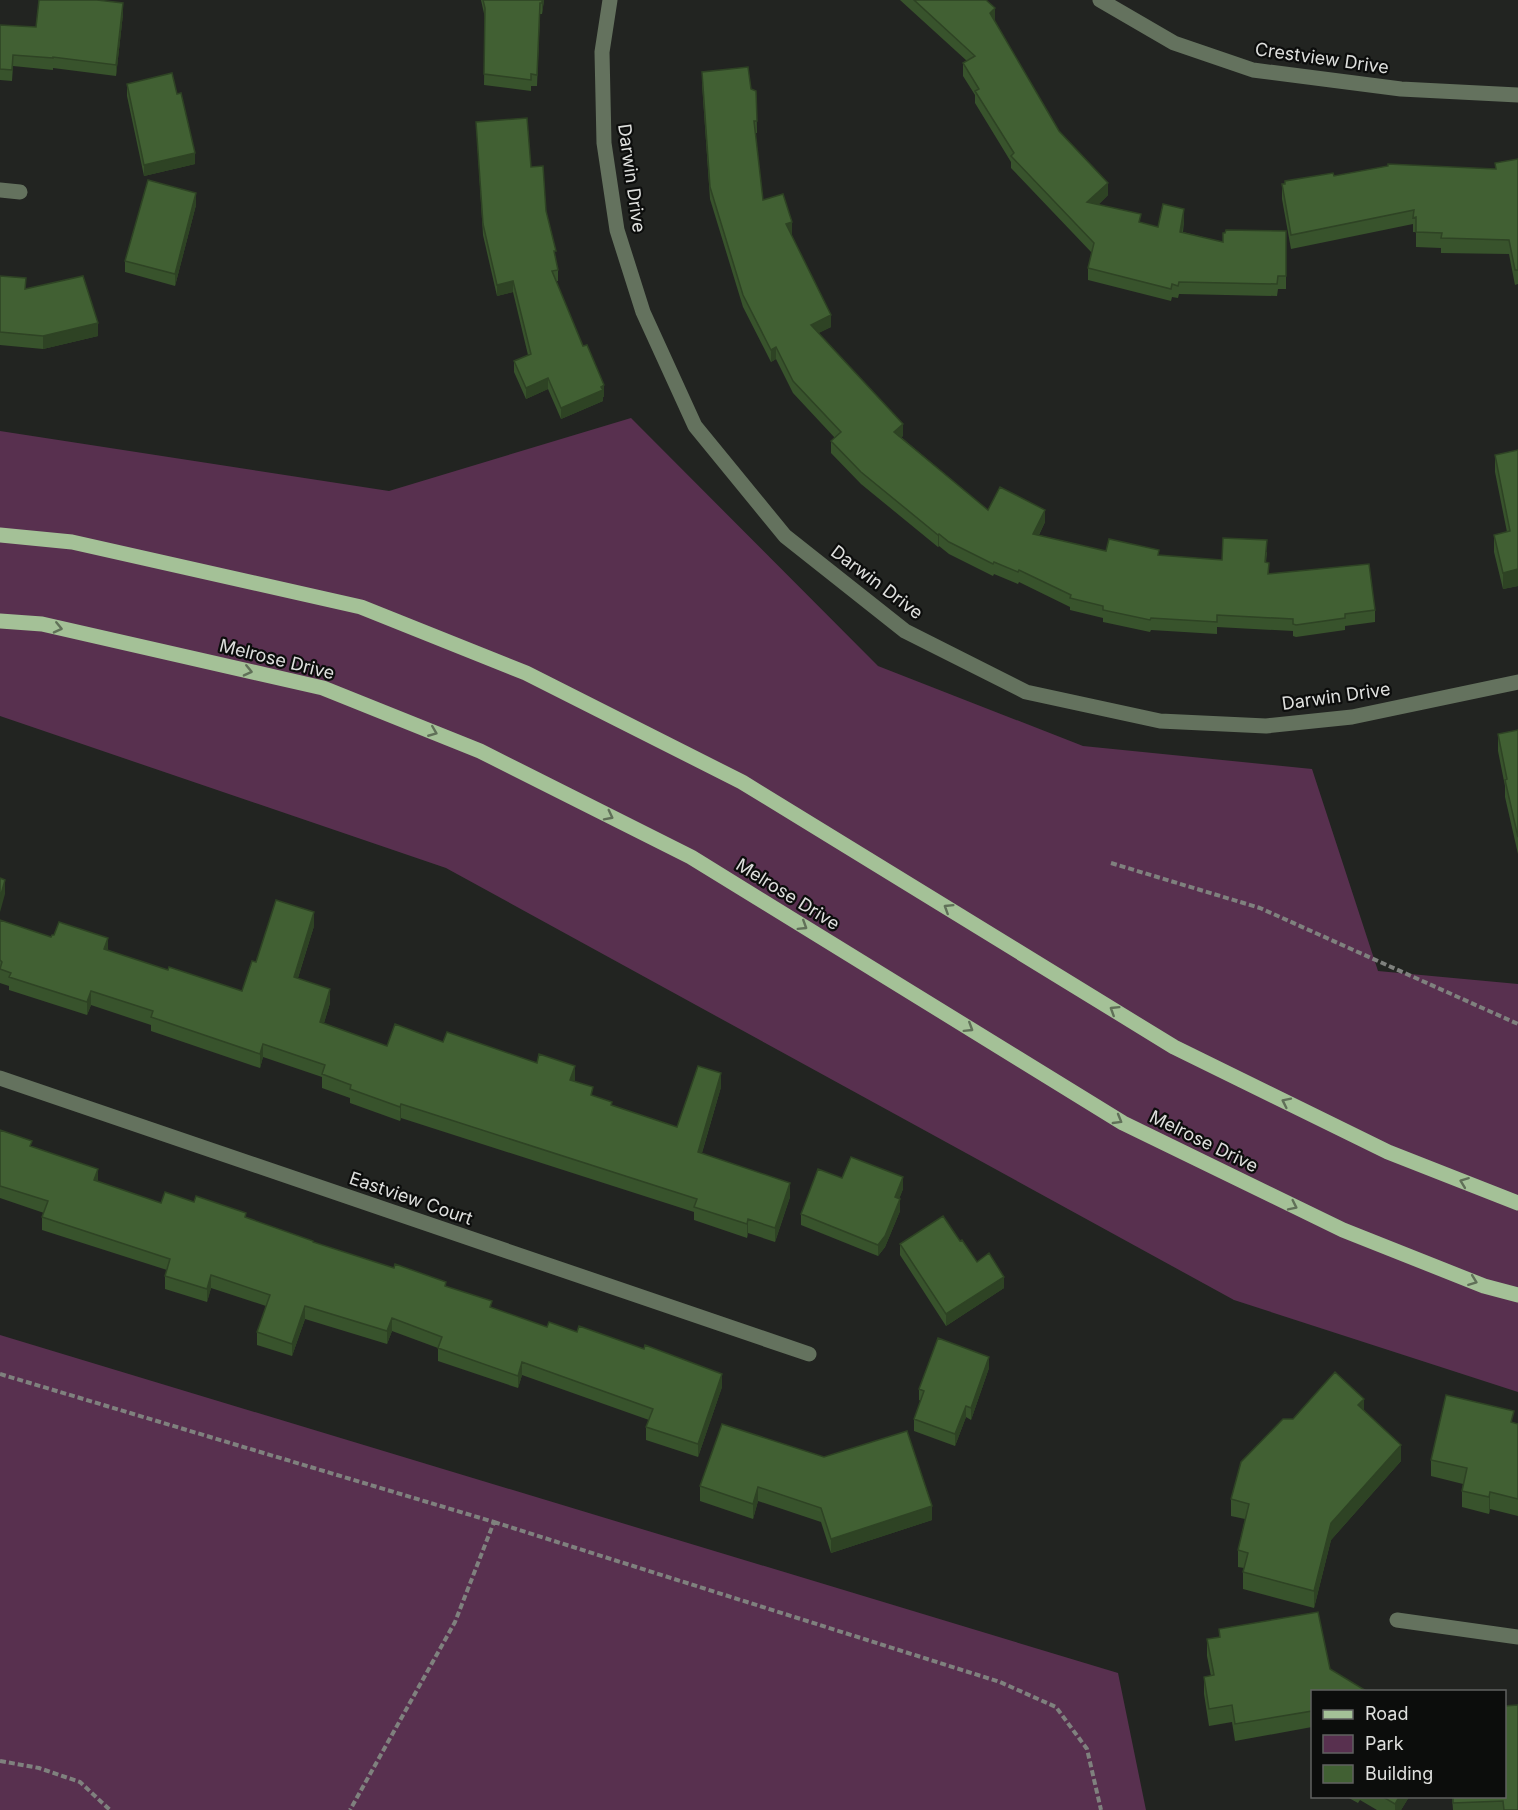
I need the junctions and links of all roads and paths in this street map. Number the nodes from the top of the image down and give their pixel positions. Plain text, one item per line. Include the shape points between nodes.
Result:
1 (610, 0) edge
2 (1100, 0) edge
3 (1518, 95) edge
4 (0, 190) edge
5 (20, 192) dead end
6 (0, 535) edge
7 (0, 621) edge
8 (1518, 682) edge
9 (1111, 862) dead end
10 (1518, 1024) edge
11 (0, 1078) edge
12 (1518, 1203) edge
13 (1518, 1295) edge
14 (809, 1354) dead end
15 (0, 1374) edge
16 (494, 1522) junction
17 (1397, 1620) dead end
18 (1518, 1637) edge
19 (0, 1761) edge
20 (110, 1810) edge
21 (351, 1810) edge
22 (1101, 1810) edge

1 - 8 street, Darwin Drive via 602,52 604,143 617,230 643,312 695,426 785,536 905,631 1026,692 1160,721 1266,726 1352,717
2 - 3 street, Crestview Drive via 1174,43 1253,70 1401,89
4 - 5 street
12 -> 6 main road via 1388,1152 1173,1047 742,782 526,673 361,607 72,542
7 -> 13 main road, Melrose Drive via 42,624 322,688 480,751 691,857 1123,1123 1343,1230 1484,1286
9 - 10 path via 1260,908
11 - 14 street, Eastview Court
15 - 16 path
16 - 21 path via 455,1622
16 - 22 path via 1000,1682 1056,1707 1087,1749
17 - 18 street
19 - 20 path via 39,1768 80,1782

